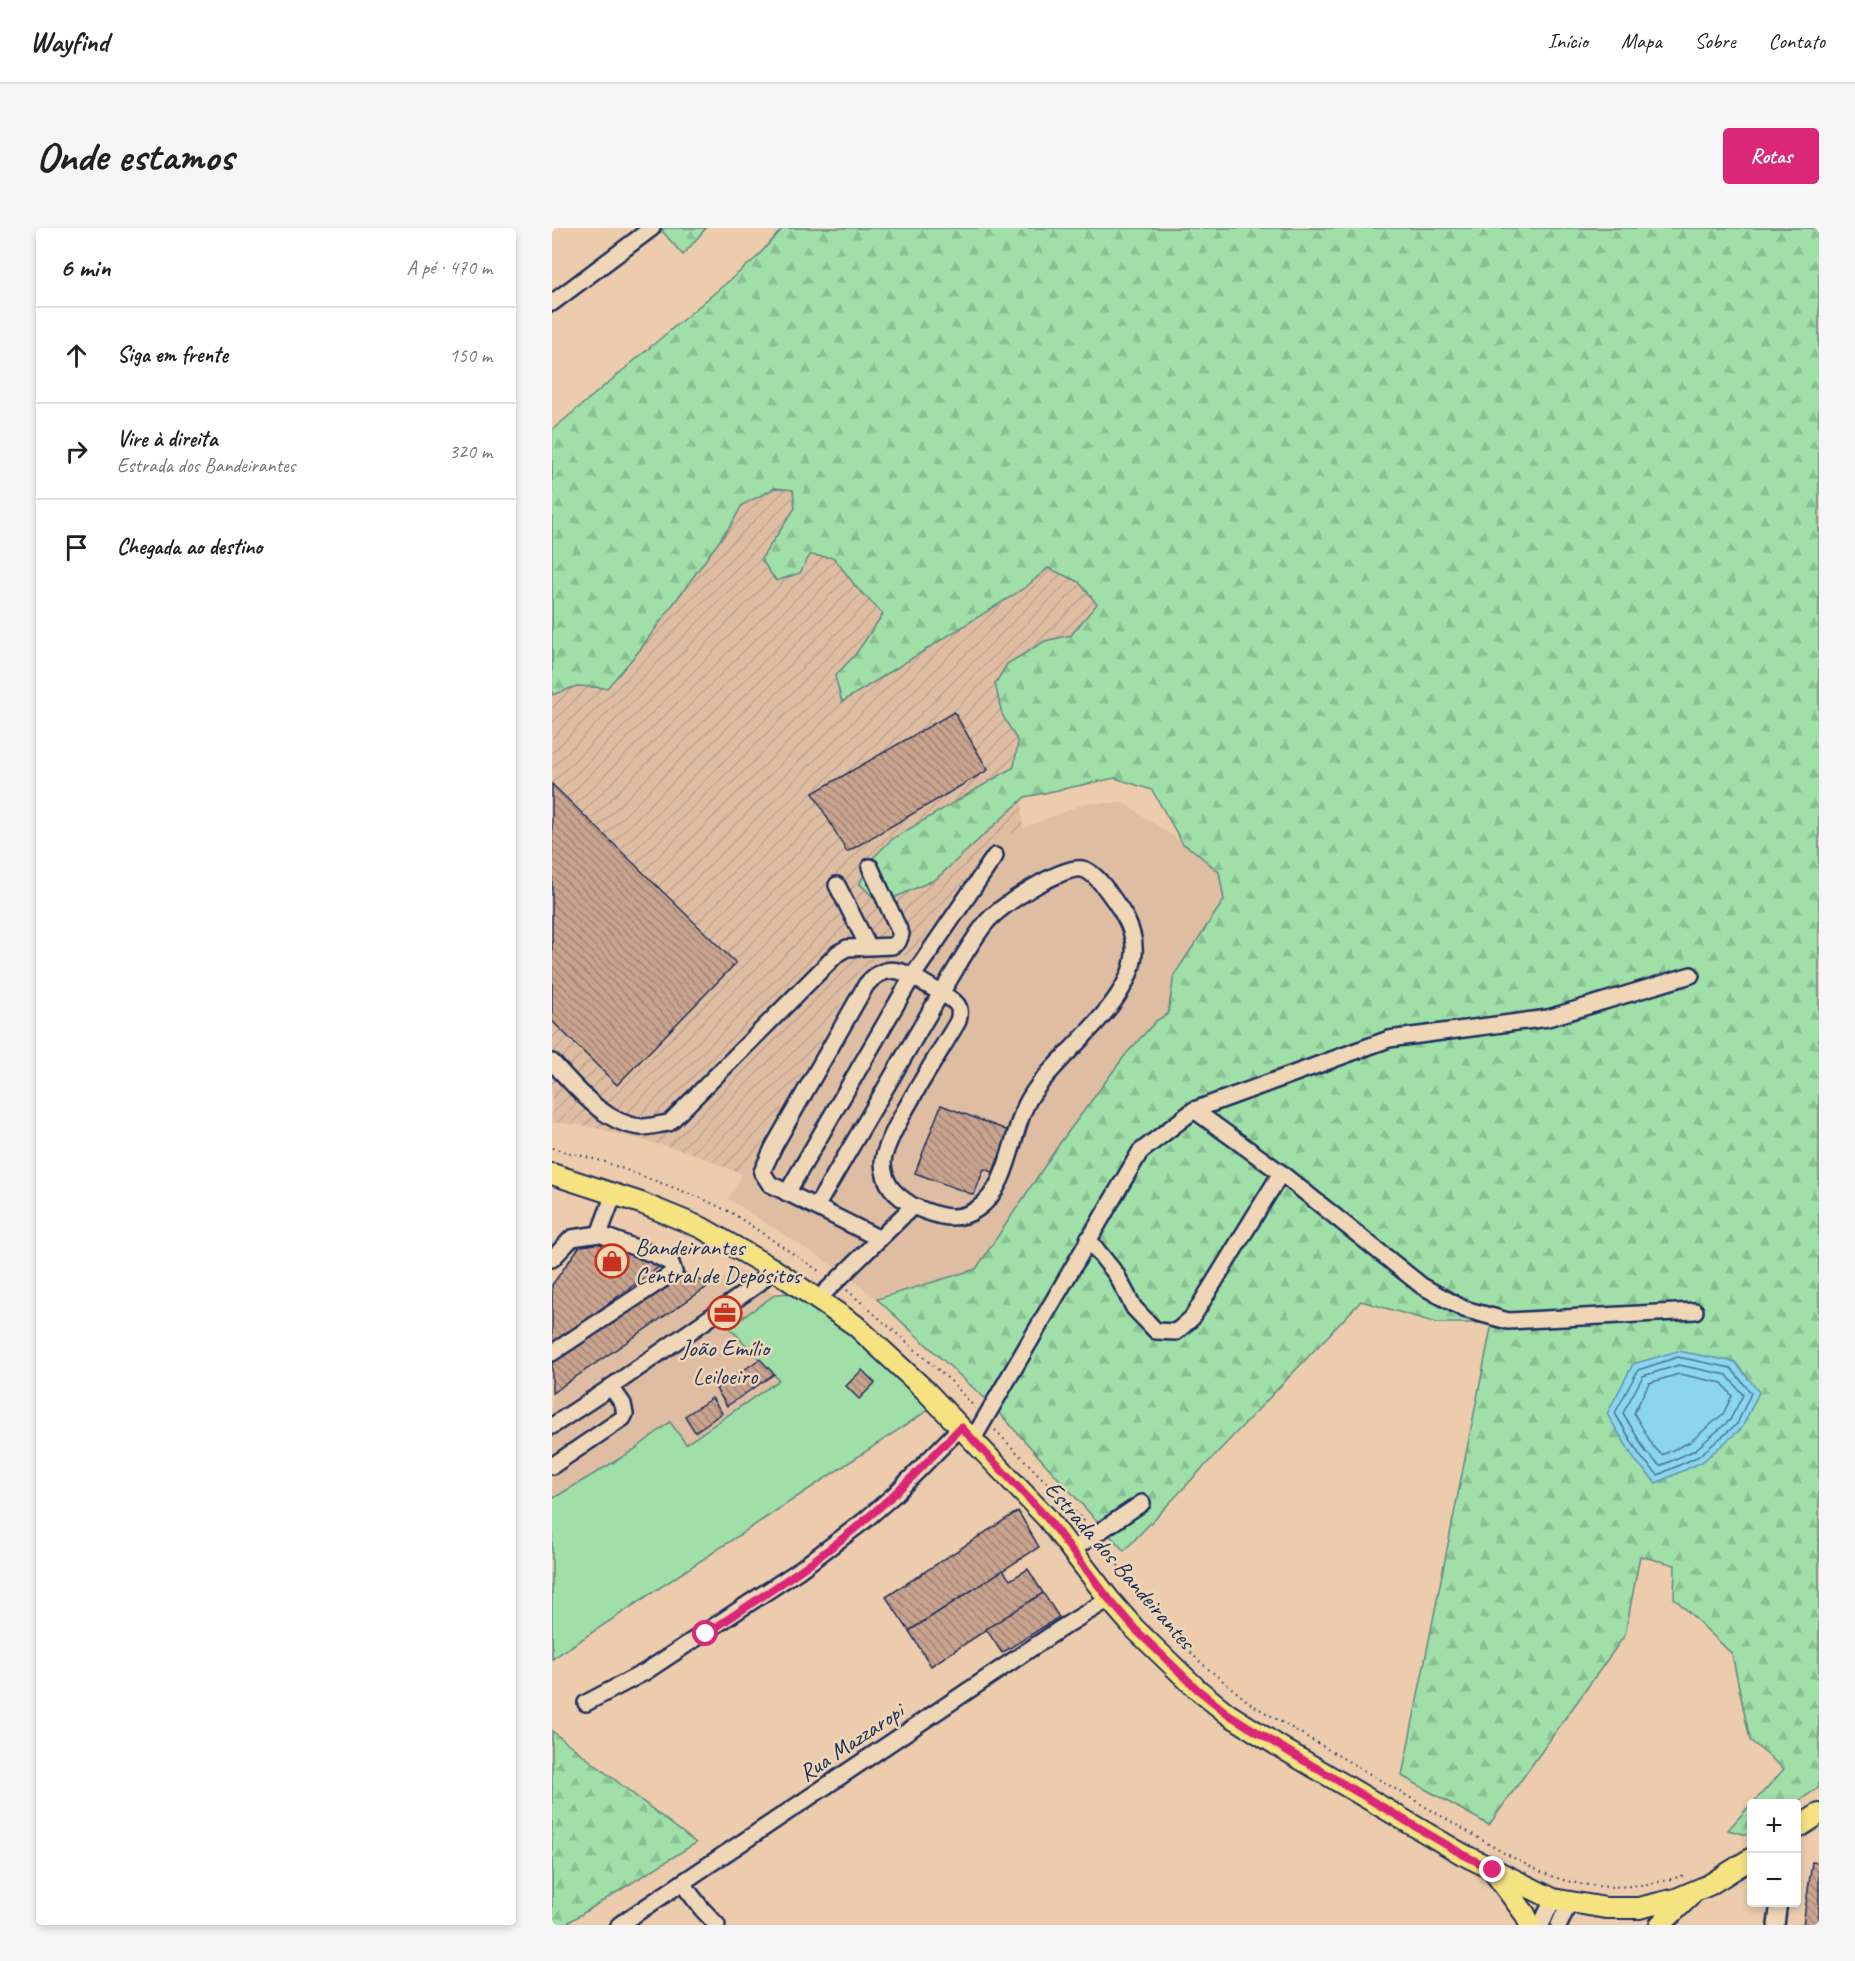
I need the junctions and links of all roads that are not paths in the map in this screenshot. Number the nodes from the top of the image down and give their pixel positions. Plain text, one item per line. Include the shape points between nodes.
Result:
1 (652, 228) edge
2 (552, 303) edge
3 (995, 856) dead end
4 (870, 867) dead end
5 (837, 885) dead end
6 (868, 946) junction
7 (1691, 975) dead end
8 (912, 978) junction
9 (941, 993) junction
10 (552, 1062) edge
11 (1194, 1110) junction
12 (1281, 1173) junction
13 (552, 1174) edge
14 (787, 1193) junction
15 (614, 1194) junction
16 (913, 1206) junction
17 (816, 1207) junction
18 (599, 1234) junction
19 (878, 1238) junction
20 (1088, 1239) junction
21 (552, 1260) edge
22 (773, 1269) junction
23 (818, 1299) junction
24 (1695, 1311) dead end
25 (552, 1353) edge
26 (612, 1387) junction
27 (552, 1426) edge
28 (967, 1433) junction
29 (552, 1466) edge
30 (1142, 1503) dead end
31 (1072, 1550) junction
32 (1109, 1599) junction
33 (586, 1703) dead end
34 (1819, 1814) edge
35 (1801, 1826) edge
36 (1747, 1861) edge
37 (1493, 1870) junction
38 (682, 1883) junction
39 (1693, 1892) junction
40 (1561, 1901) junction
41 (1778, 1907) edge
42 (702, 1909) junction
43 (619, 1925) edge
44 (698, 1925) edge
45 (717, 1925) edge
46 (1530, 1925) edge
47 (1541, 1925) edge
48 (1559, 1925) edge
49 (1659, 1925) edge
50 (1776, 1925) edge

1 - 2 street
3 - 8 street
4 - 6 street via 901,934 892,946
5 - 6 street
6 - 10 street via 838,952 669,1123 641,1126 612,1118
7 - 11 street via 1548,1018 1389,1039
8 - 9 street
8 - 14 street
8 - 14 street via 889,969 874,975 866,985 764,1164 765,1180
9 - 16 street via 958,1006 958,1021 897,1125 883,1162 889,1187
9 - 16 street via 993,915 1020,895 1062,874 1082,869 1091,873 1122,911 1133,933 1133,965 1122,989 1029,1098 1006,1165 990,1196 967,1215 951,1218
9 - 17 street
11 - 12 street
11 - 20 street via 1140,1152
12 - 20 street via 1192,1318 1176,1332 1156,1331 1134,1308 1116,1274
12 - 24 street via 1422,1286 1464,1308 1508,1321
13 - 15 main road, Estrada dos Bandeirantes
14 - 17 street
15 - 18 street
15 - 22 main road, Estrada dos Bandeirantes via 702,1228
16 - 19 street
17 - 19 street
18 - 21 street via 572,1238
18 - 25 street via 671,1263 674,1272
19 - 23 street
20 - 28 street via 984,1420
22 - 23 main road, Estrada dos Bandeirantes
22 - 26 street via 759,1283
23 - 28 main road, Estrada dos Bandeirantes via 855,1325
26 - 27 street
26 - 29 street via 623,1404 623,1418
28 - 31 main road, Estrada dos Bandeirantes
28 - 33 street via 872,1515 798,1571 654,1667
30 - 31 street
31 - 32 main road, Estrada dos Bandeirantes
32 - 37 main road, Estrada dos Bandeirantes via 1166,1660 1228,1714
32 - 38 street, Rua Mazzaropi
34 - 35 main road
36 - 39 main road, Estrada dos Bandeirantes
37 - 40 main road, Estrada dos Bandeirantes
37 - 46 main road
38 - 42 street
38 - 43 street, Rua Mazzaropi
39 - 40 main road, Estrada dos Bandeirantes via 1639,1908
39 - 49 main road
40 - 47 street
40 - 48 street
41 - 50 street
42 - 44 street
42 - 45 street

